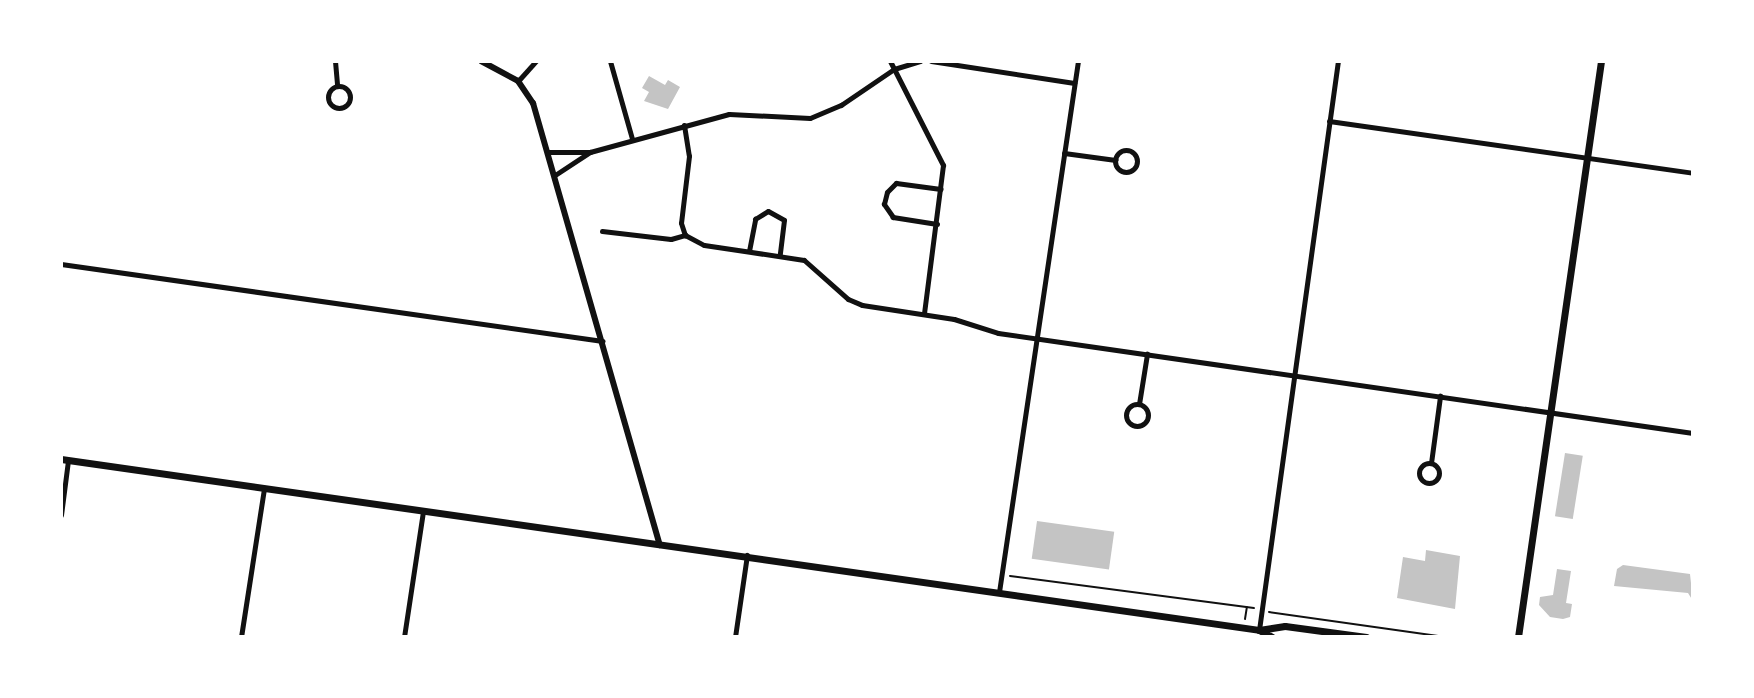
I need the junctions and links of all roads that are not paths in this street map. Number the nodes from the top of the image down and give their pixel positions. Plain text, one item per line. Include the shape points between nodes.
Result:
1 (335, 61) edge
2 (481, 61) edge
3 (536, 61) edge
4 (610, 61) edge
5 (890, 61) edge
6 (920, 61) edge
7 (932, 61) edge
8 (1078, 61) edge
9 (1339, 61) edge
10 (1601, 61) edge
11 (962, 64) edge
12 (894, 69) junction
13 (518, 81) junction
14 (1074, 83) junction
15 (337, 86) junction
16 (1329, 121) junction
17 (684, 125) junction
18 (632, 139) junction
19 (547, 152) junction
20 (590, 152) junction
21 (1064, 153) junction
22 (1585, 157) junction
23 (1116, 160) junction
24 (1693, 173) edge
25 (555, 175) junction
26 (941, 189) junction
27 (937, 224) junction
28 (602, 231) dead end
29 (685, 234) junction
30 (749, 251) junction
31 (780, 255) junction
32 (61, 264) edge
33 (924, 314) junction
34 (1038, 338) junction
35 (603, 341) junction
36 (1147, 354) junction
37 (1294, 374) junction
38 (1440, 396) junction
39 (1139, 404) junction
40 (1549, 411) junction
41 (1693, 433) edge
42 (65, 459) edge
43 (1431, 463) dead end
44 (264, 488) junction
45 (423, 511) junction
46 (61, 516) edge
47 (660, 545) junction
48 (747, 555) junction
49 (999, 592) junction
50 (1258, 633) edge
51 (242, 637) edge
52 (404, 637) edge
53 (734, 637) edge
54 (1272, 637) edge
55 (1366, 637) edge
56 (1518, 637) edge

1 - 15 street
2 - 13 street
3 - 13 street
4 - 18 street
5 - 12 street
6 - 12 street
7 - 11 street
8 - 14 street
9 - 16 street
10 - 22 main road
11 - 14 street
12 - 17 street via 841,105 810,118 749,113
12 - 26 street via 943,165
13 - 19 street via 533,103
14 - 21 street
15 - 15 street via 328,99 341,108 351,97 347,89
16 - 22 street
16 - 37 street
17 - 18 street
17 - 29 street via 689,156 681,222
18 - 20 street
19 - 20 street
19 - 25 street
20 - 25 street
21 - 23 street
21 - 34 street
22 - 24 street
22 - 40 main road
23 - 23 street via 1125,172 1137,162 1133,153 1125,150
25 - 35 street
26 - 27 street
26 - 27 street via 896,183 884,204 893,217
27 - 33 street
28 - 29 street via 671,239
29 - 30 street via 704,245
30 - 31 street
30 - 31 street via 755,219 768,211 784,220
31 - 33 street via 810,263 854,303
32 - 35 street
33 - 34 street
34 - 36 street
34 - 49 street
35 - 47 street
36 - 37 street
36 - 39 street
37 - 38 street
37 - 50 street
38 - 40 street
38 - 43 street
39 - 39 street via 1126,412 1134,426 1148,417
40 - 41 street
40 - 56 main road
42 - 44 main road
42 - 46 street
44 - 45 main road
44 - 51 street
45 - 47 main road
45 - 52 street
47 - 48 main road
48 - 49 main road
48 - 53 street
49 - 50 main road
50 - 54 main road
50 - 55 main road via 1285,626

